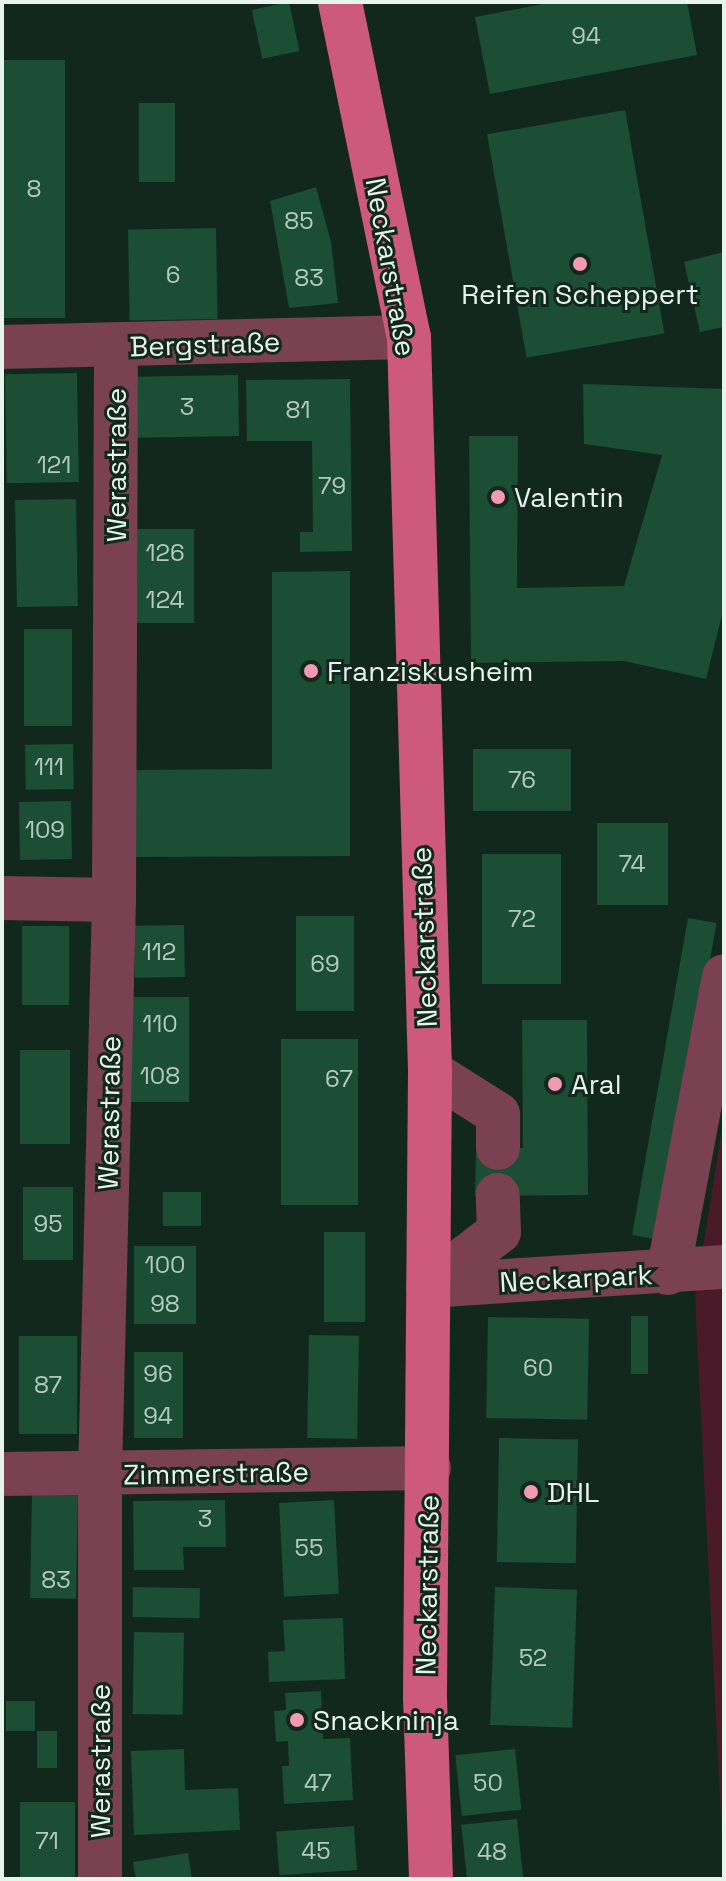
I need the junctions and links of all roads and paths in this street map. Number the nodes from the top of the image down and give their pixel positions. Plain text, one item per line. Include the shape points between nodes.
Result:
1 (340, 2) edge
2 (409, 337) junction
3 (2, 347) edge
4 (116, 347) junction
5 (2, 898) edge
6 (114, 900) junction
7 (724, 976) edge
8 (430, 1071) junction
9 (498, 1148) dead end
10 (498, 1195) dead end
11 (724, 1267) edge
12 (668, 1273) junction
13 (428, 1286) junction
14 (429, 1468) junction
15 (2, 1474) edge
16 (100, 1476) junction
17 (100, 1879) edge
18 (431, 1879) edge

1 - 2 main road, Neckarstraße
2 - 4 street, Bergstraße
2 - 8 main road, Neckarstraße
3 - 4 street, Bergstraße
4 - 6 street, Werastraße
5 - 6 street
6 - 16 street, Werastraße
7 - 12 street
8 - 9 street via 498,1114
8 - 13 main road, Neckarstraße
10 - 13 street via 499,1232
11 - 12 street, Neckarpark
12 - 13 street, Neckarpark
13 - 14 main road, Neckarstraße
14 - 16 street, Zimmerstraße
14 - 18 main road, Neckarstraße via 425,1697
15 - 16 street, Zimmerstraße
16 - 17 street, Werastraße

